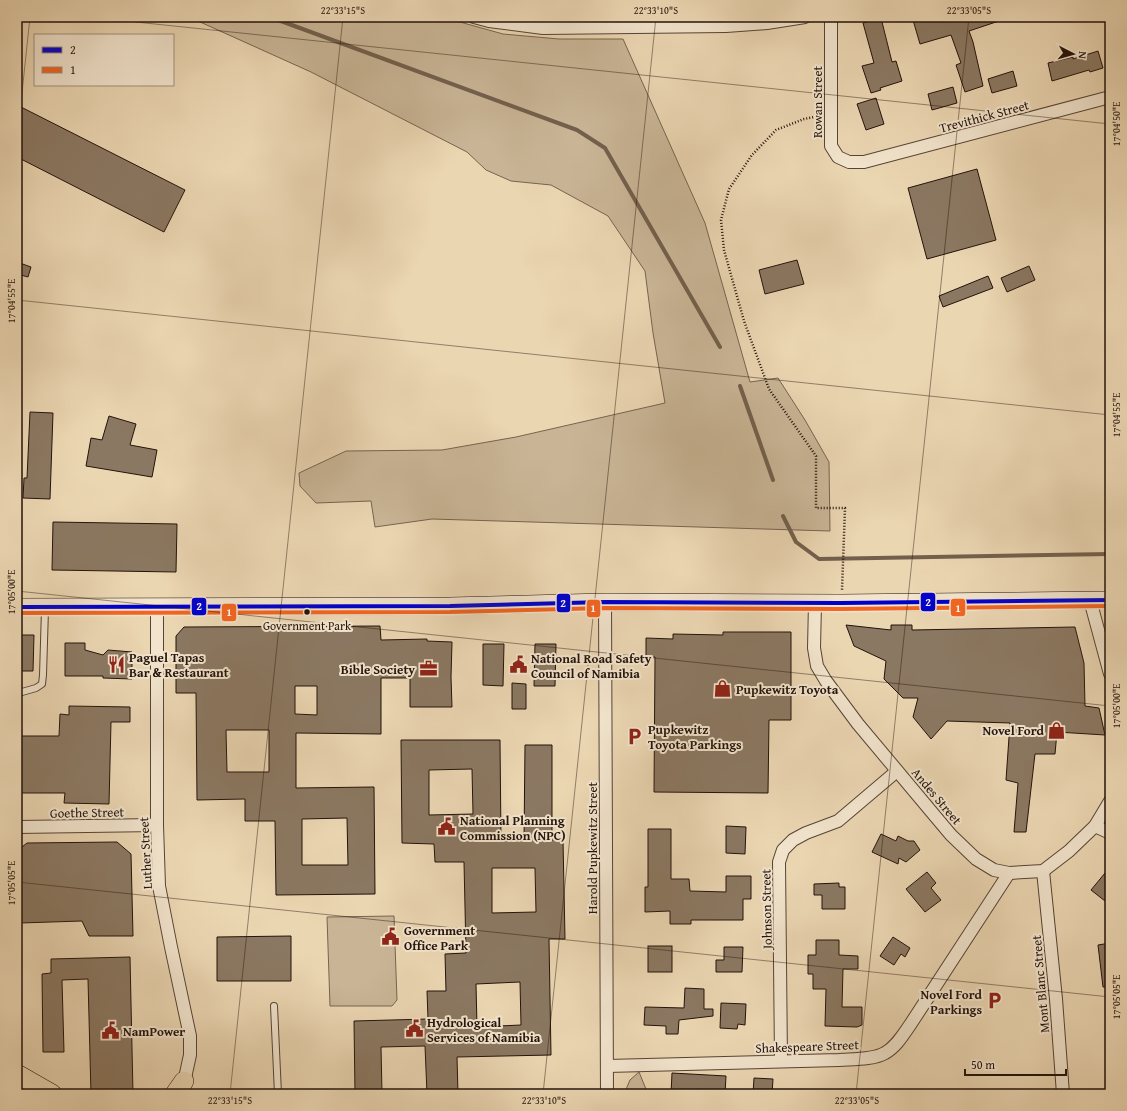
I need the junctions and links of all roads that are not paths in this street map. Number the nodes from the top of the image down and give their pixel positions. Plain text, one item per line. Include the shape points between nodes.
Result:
1 (474, 17) edge
2 (805, 17) edge
3 (831, 17) edge
4 (1110, 97) edge
5 (864, 162) joint
6 (1090, 600) junction
7 (1110, 600) edge
8 (605, 602) junction
9 (815, 603) junction
10 (17, 607) edge
11 (45, 607) junction
12 (157, 607) junction
13 (1110, 674) edge
14 (22, 692) dead end
15 (897, 771) junction
16 (1110, 802) edge
17 (157, 825) junction
18 (1095, 826) junction
19 (17, 827) edge
20 (1110, 833) edge
21 (1043, 871) junction
22 (1009, 873) junction
23 (274, 1006) dead end
24 (781, 1061) junction
25 (607, 1066) junction
26 (17, 1074) edge
27 (180, 1090) edge
28 (52, 1094) edge
29 (278, 1094) edge
30 (607, 1094) edge
31 (1063, 1094) edge

1 - 2 street via 543,28 726,26
3 - 5 street, Rowan Street via 831,146 838,157 849,162
4 - 5 street, Trevithick Street
6 - 7 main road
6 - 9 main road
6 - 13 street
8 - 9 main road
8 - 12 main road via 442,606
8 - 25 street, Harold Pupkewitz Street
9 - 15 street, Andes Street via 814,648 817,666 858,724
10 - 11 main road
11 - 12 main road
11 - 14 lane via 42,684
12 - 17 street, Luther Street
15 - 22 street, Andes Street via 951,835 976,859 994,870
15 - 24 street, Johnson Street via 838,821 806,833 793,840 783,850 779,862
16 - 18 street
17 - 19 street, Goethe Street
17 - 27 street, Luther Street via 159,886 190,1036 190,1054
18 - 20 street
18 - 21 street
21 - 22 street, Andes Street
21 - 31 street, Mont Blanc Street
22 - 24 street, Shakespeare Street via 910,1025 898,1042 885,1053 839,1060
23 - 29 lane
24 - 25 street, Shakespeare Street
25 - 30 street, Harold Pupkewitz Street
26 - 28 main road

